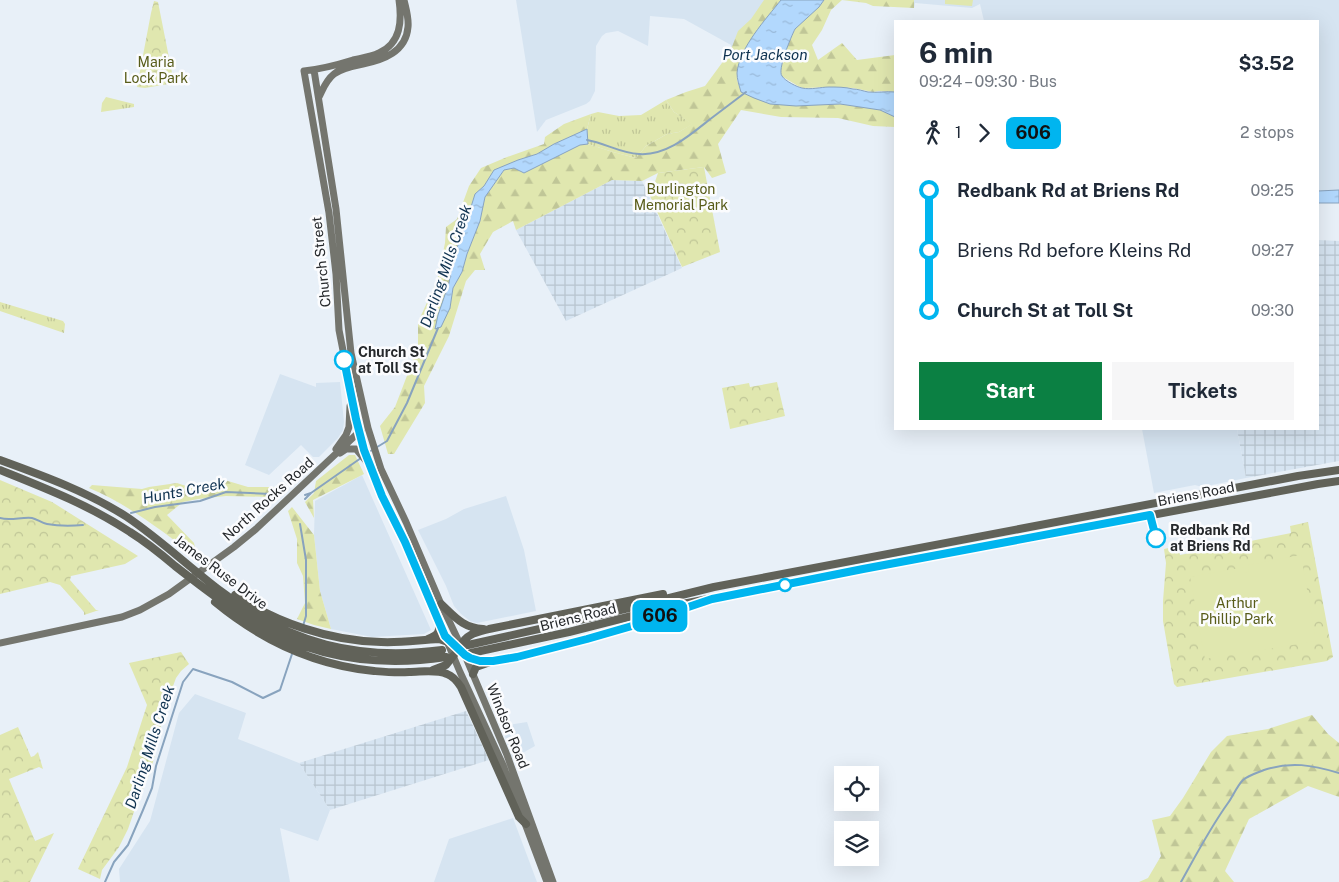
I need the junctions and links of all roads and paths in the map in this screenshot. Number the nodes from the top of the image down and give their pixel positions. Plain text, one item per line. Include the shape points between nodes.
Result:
1 (399, 0) edge
2 (404, 0) edge
3 (394, 48) junction
4 (314, 70) junction
5 (319, 97) junction
6 (339, 274) junction
7 (351, 396) junction
8 (368, 428) junction
9 (358, 432) junction
10 (373, 445) joint
11 (362, 452) junction
12 (331, 458) junction
13 (0, 460) edge
14 (1339, 466) edge
15 (0, 470) edge
16 (1339, 470) edge
17 (1322, 472) junction
18 (1339, 481) edge
19 (1146, 505) junction
20 (1150, 515) junction
21 (750, 580) junction
22 (714, 587) junction
23 (752, 591) junction
24 (712, 599) junction
25 (441, 604) junction
26 (439, 622) junction
27 (489, 629) junction
28 (283, 634) junction
29 (446, 639) junction
30 (426, 640) junction
31 (0, 643) edge
32 (462, 650) junction
33 (444, 653) dead end
34 (493, 661) junction
35 (423, 672) junction
36 (473, 674) junction
37 (526, 824) junction
38 (548, 882) edge
39 (553, 882) edge

1 - 3 main road via 400,24
2 - 3 main road via 408,28 404,39
3 - 4 main road
3 - 5 main road via 387,57 378,61 335,73
4 - 5 main road, Church Street
4 - 6 main road, Church Street via 304,71
5 - 6 main road, Church Street via 336,209
6 - 7 main road, Church Street via 339,330
6 - 8 main road, Church Street via 351,353
7 - 9 main road, Church Street
7 - 12 main road, North Rocks Road via 348,432
8 - 9 main road, North Rocks Road
8 - 10 main road, Church Street
9 - 11 main road, Church Street
9 - 12 main road, North Rocks Road
10 - 25 main road, Windsor Road
11 - 12 main road via 350,448
11 - 26 main road
12 - 31 main road, North Rocks Road via 256,529 156,602 122,617
13 - 28 highway, James Ruse Drive via 66,485 121,513 228,597
14 - 17 highway
15 - 28 highway, James Ruse Drive via 98,512 132,533 201,588 247,619
16 - 17 highway
17 - 19 highway, Briens Road
18 - 20 highway, Briens Road
19 - 20 highway
19 - 21 highway, Briens Road
20 - 23 highway, Briens Road
21 - 22 highway, Briens Road
21 - 23 highway
22 - 27 highway via 672,592
22 - 32 highway
23 - 24 highway, Briens Road
24 - 32 highway, Briens Road via 579,630
24 - 34 highway via 587,639
25 - 27 highway via 466,625
25 - 32 main road, Windsor Road
26 - 29 main road
26 - 30 highway via 437,635
27 - 32 highway via 463,640
28 - 30 highway via 319,632 374,642
28 - 33 highway via 334,655 373,661 413,661
28 - 35 highway via 309,657 334,665 373,671
29 - 30 highway
29 - 32 main road
32 - 34 highway via 474,660
32 - 35 highway via 442,667
32 - 36 main road, Windsor Road
32 - 37 main road, Windsor Road via 460,672
34 - 36 highway via 478,666
35 - 37 highway via 447,674 461,687
36 - 39 main road, Windsor Road via 507,755
37 - 38 main road, Windsor Road

